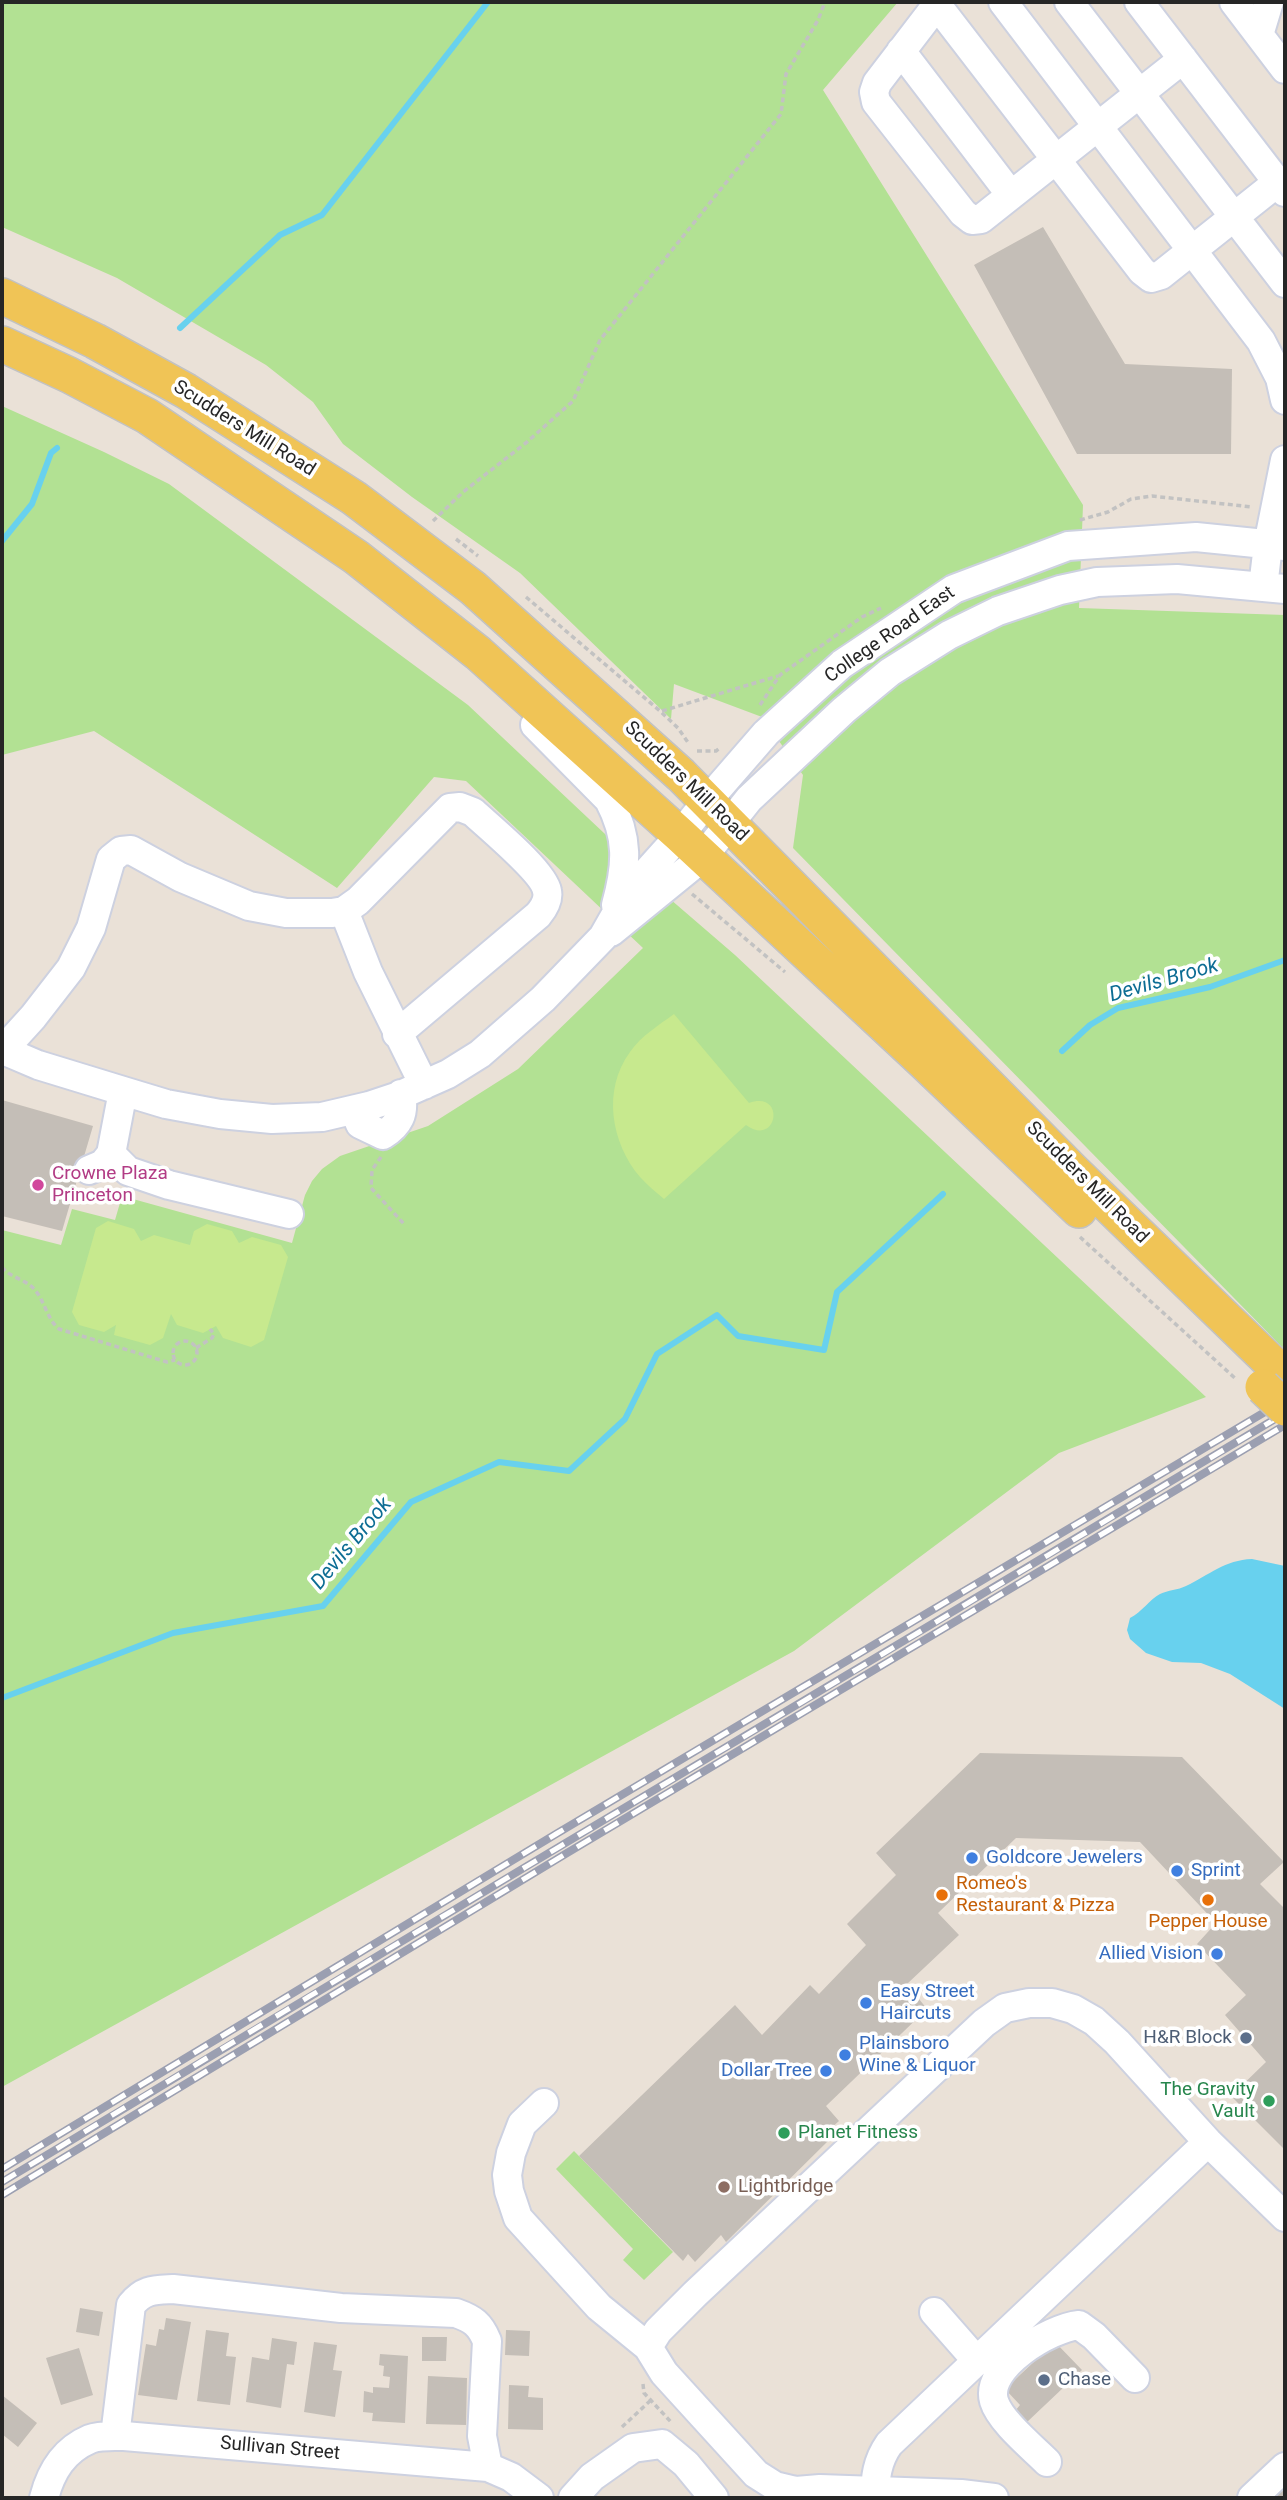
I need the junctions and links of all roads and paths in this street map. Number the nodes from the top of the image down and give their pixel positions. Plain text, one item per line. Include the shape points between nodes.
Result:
1 (825, 2) edge
2 (1003, 2) edge
3 (1069, 2) edge
4 (1139, 2) edge
5 (1234, 2) edge
6 (1269, 2) edge
7 (938, 3) edge
8 (1259, 35) junction
9 (901, 51) junction
10 (1183, 59) junction
11 (1285, 69) edge
12 (1139, 94) junction
13 (1098, 126) junction
14 (1056, 160) junction
15 (1281, 187) edge
16 (1011, 195) junction
17 (1233, 217) junction
18 (1192, 250) junction
19 (1285, 283) edge
20 (2, 296) edge
21 (2, 344) edge
22 (1285, 400) edge
23 (1285, 460) edge
24 (433, 522) dead end
25 (1277, 546) edge
26 (1274, 588) edge
27 (478, 653) junction
28 (780, 675) dead end
29 (660, 711) dead end
30 (718, 812) junction
31 (691, 846) junction
32 (344, 911) junction
33 (603, 937) junction
34 (397, 1034) junction
35 (2, 1051) edge
36 (413, 1090) junction
37 (123, 1091) junction
38 (354, 1110) junction
39 (387, 1132) junction
40 (289, 1214) dead end
41 (405, 1225) dead end
42 (2, 1267) edge
43 (211, 1329) dead end
44 (219, 1331) dead end
45 (214, 1334) junction
46 (196, 1348) junction
47 (175, 1360) junction
48 (1279, 1386) edge
49 (544, 2103) dead end
50 (1208, 2142) junction
51 (1285, 2217) edge
52 (934, 2312) dead end
53 (648, 2347) junction
54 (977, 2361) junction
55 (1135, 2378) dead end
56 (115, 2436) junction
57 (1047, 2462) dead end
58 (488, 2467) junction
59 (1285, 2467) edge
60 (875, 2495) edge
61 (44, 2498) edge
62 (539, 2498) edge
63 (573, 2498) edge
64 (714, 2498) edge
65 (994, 2498) edge
66 (1252, 2498) edge

1 - 24 path via 786,74 780,114 600,340 573,401
2 - 13 street
3 - 12 street
4 - 10 street
5 - 8 street
6 - 8 street
7 - 9 street
7 - 14 street
8 - 11 street
9 - 16 street
9 - 16 street via 877,83 876,102 962,214 981,219
10 - 12 street
10 - 15 street
12 - 13 street
12 - 17 street
13 - 14 street
13 - 18 street
14 - 16 street
14 - 18 street via 1151,278
15 - 17 street
17 - 18 street
17 - 19 street
18 - 22 street via 1261,341 1280,377
20 - 30 main road, Scudders Mill Road via 186,390 391,525 473,588
21 - 27 main road, Scudders Mill Road via 147,416 355,557
23 - 25 street
25 - 26 street
25 - 30 street, College Road East via 1196,537 1068,546 954,589 842,664 766,733
26 - 30 street, College Road East via 1177,579 1097,582 998,611 890,672 749,799
27 - 31 main road, Scudders Mill Road
27 - 33 street via 488,677 609,800 617,815 624,834 625,864
28 - 29 path
30 - 31 street, College Road East
30 - 48 main road, Scudders Mill Road
31 - 33 street, College Road East via 628,893
31 - 48 main road, Scudders Mill Road
32 - 34 street
32 - 34 street via 450,808 460,807 473,812 526,862 548,891 538,915
32 - 35 street via 286,913 249,906 131,850 121,851 111,859 91,928 71,968
33 - 36 street via 543,999 480,1054
34 - 36 street
35 - 37 street
36 - 38 street
36 - 39 street via 394,1129
37 - 38 street via 166,1104 272,1119
37 - 40 street via 100,1162 169,1185
38 - 39 street via 360,1124 383,1135
39 - 41 path via 387,1146 372,1170 371,1188
42 - 47 path via 33,1288 59,1329 167,1362
43 - 45 path
44 - 45 path
45 - 46 path
46 - 47 path via 192,1363 183,1365
46 - 47 path via 188,1341 178,1343 173,1351
49 - 53 street via 522,2124 511,2153 507,2175 518,2218 599,2307
50 - 51 street
50 - 53 street via 1094,2021 1052,2003 1005,2008 695,2294
50 - 54 street
52 - 54 street
53 - 60 street via 664,2373 757,2474 775,2486
54 - 60 street via 889,2444 880,2457
55 - 57 street via 1079,2325 1057,2330 1027,2347 996,2377 992,2389 996,2407
56 - 58 street, Sullivan Street
56 - 58 street via 131,2305 149,2290 173,2289 341,2308 456,2313 473,2319 487,2341 482,2436
56 - 61 street, Sullivan Street via 92,2438 61,2458
58 - 62 street, Sullivan Street
59 - 66 street
60 - 65 street
63 - 64 street via 592,2477 633,2448 662,2445 686,2463

